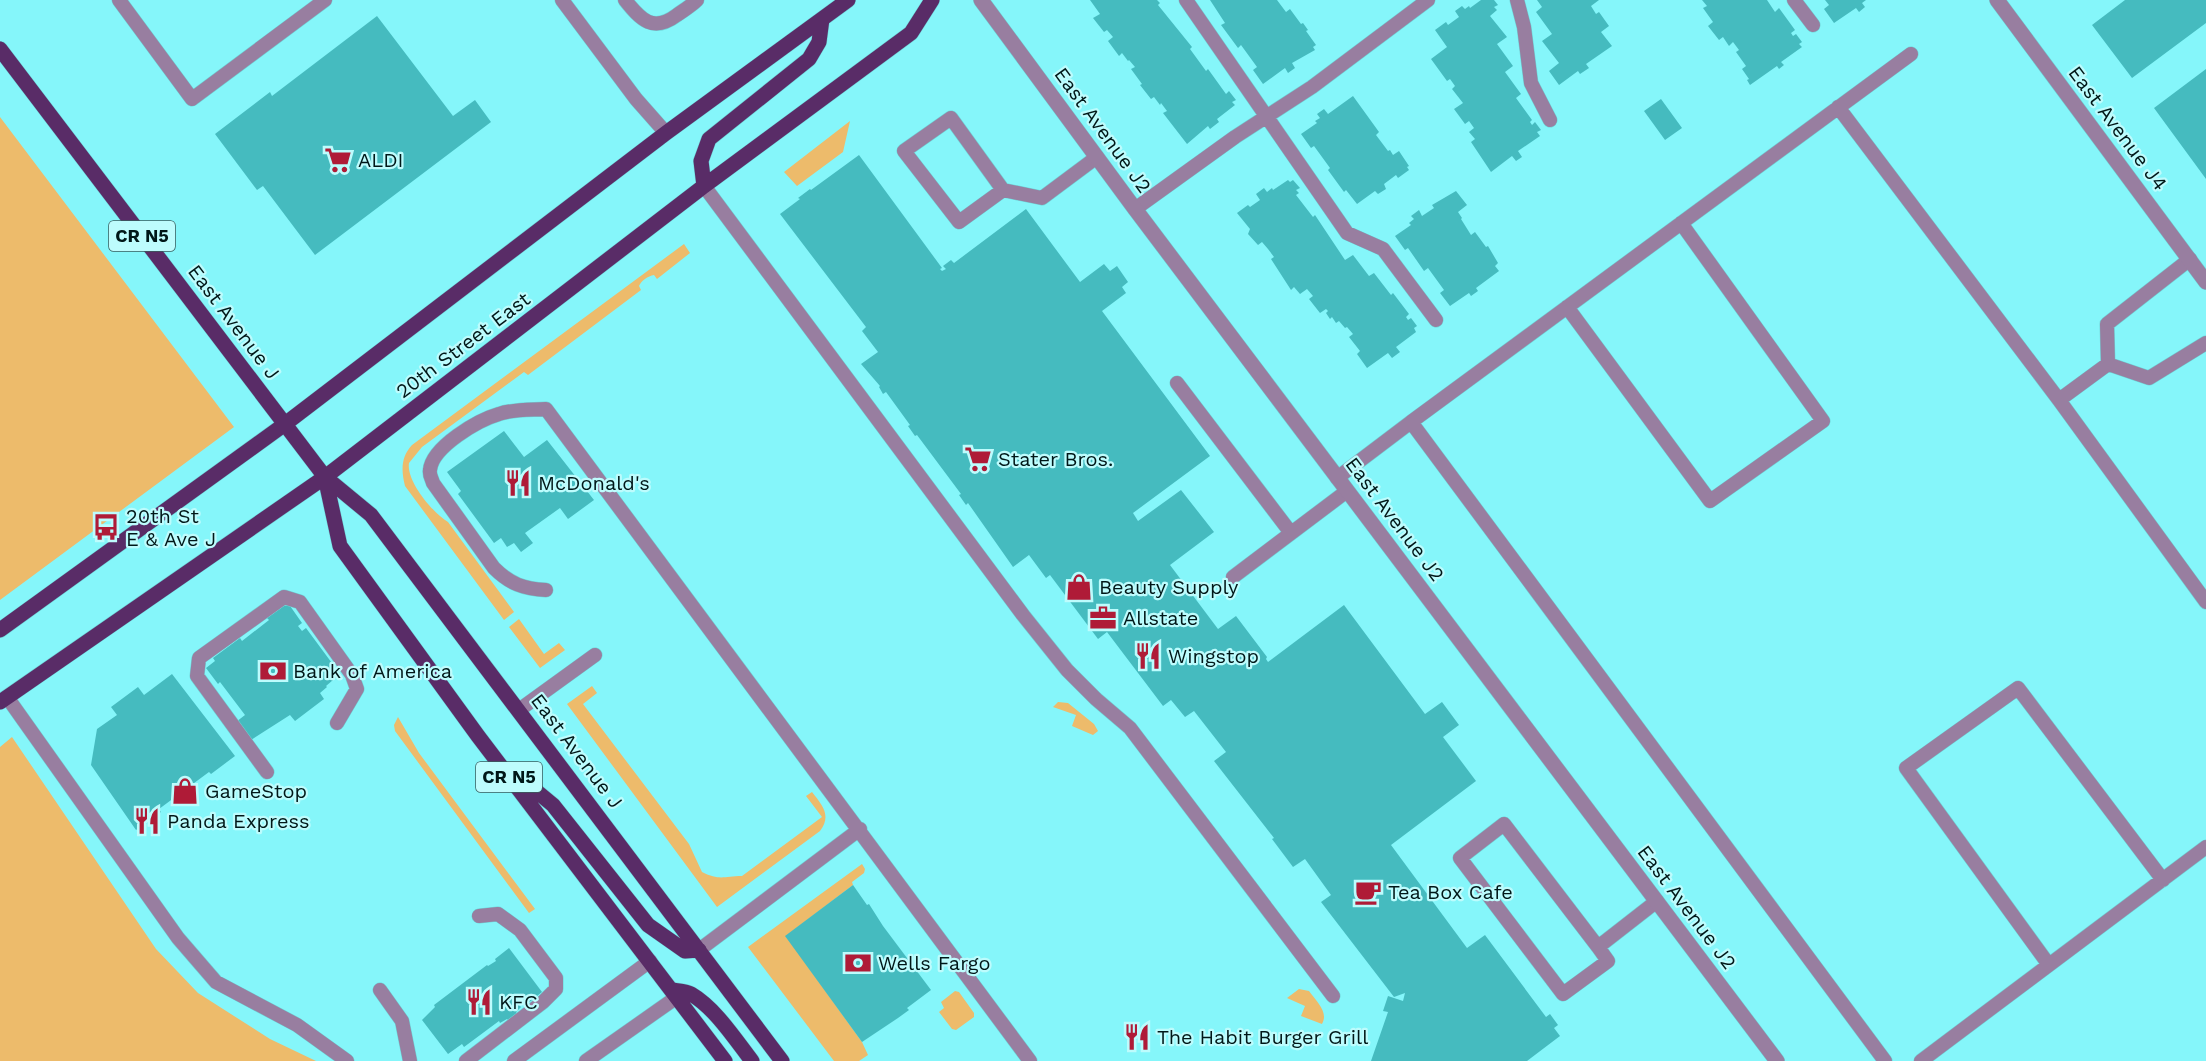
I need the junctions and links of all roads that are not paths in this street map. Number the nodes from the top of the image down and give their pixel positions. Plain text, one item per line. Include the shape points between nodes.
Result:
1 (119, 0) edge
2 (325, 0) edge
3 (562, 0) edge
4 (625, 0) edge
5 (697, 0) edge
6 (932, 0) edge
7 (981, 0) edge
8 (1186, 0) edge
9 (1428, 0) edge
10 (1517, 0) edge
11 (1794, 0) edge
12 (1997, 0) edge
13 (844, 1) edge
14 (822, 19) junction
15 (1813, 25) dead end
16 (0, 49) edge
17 (1911, 54) dead end
18 (1838, 107) junction
19 (1266, 116) junction
20 (1550, 120) dead end
21 (666, 133) junction
22 (1096, 157) junction
23 (704, 186) junction
24 (1003, 190) junction
25 (1135, 209) junction
26 (1681, 223) junction
27 (2190, 259) junction
28 (2206, 282) edge
29 (1567, 307) junction
30 (1436, 320) dead end
31 (2206, 343) edge
32 (2108, 364) junction
33 (1177, 383) dead end
34 (2059, 400) junction
35 (1410, 422) junction
36 (285, 424) junction
37 (326, 477) junction
38 (1337, 478) junction
39 (1347, 491) junction
40 (1291, 533) junction
41 (1233, 577) dead end
42 (546, 590) dead end
43 (2206, 602) edge
44 (0, 630) edge
45 (595, 655) dead end
46 (4, 699) edge
47 (519, 710) junction
48 (337, 723) dead end
49 (495, 759) junction
50 (267, 772) dead end
51 (860, 829) junction
52 (2206, 847) edge
53 (2163, 880) junction
54 (1657, 901) junction
55 (479, 916) dead end
56 (1598, 947) junction
57 (699, 950) junction
58 (650, 961) junction
59 (2049, 965) junction
60 (380, 990) dead end
61 (674, 993) junction
62 (1334, 996) dead end
63 (347, 1061) edge
64 (410, 1061) edge
65 (466, 1061) edge
66 (514, 1061) edge
67 (586, 1061) edge
68 (724, 1061) edge
69 (752, 1061) edge
70 (782, 1061) edge
71 (1030, 1061) edge
72 (1777, 1061) edge
73 (1885, 1061) edge
74 (1921, 1061) edge

1 - 2 lane via 192,99
3 - 21 lane
4 - 5 lane via 642,19 659,25
6 - 23 main road, 20th Street East via 911,33
7 - 22 street, East Avenue J2
8 - 19 lane
9 - 19 lane via 1312,87
10 - 20 lane via 1531,83
11 - 15 lane
12 - 27 street, East Avenue J4
13 - 14 main road
14 - 21 main road
14 - 23 main road via 819,42 809,59 709,139 701,160
16 - 36 main road, East Avenue J / CR N5
17 - 18 lane
18 - 26 lane
18 - 34 lane
19 - 25 lane
19 - 30 lane via 1347,233 1383,249
21 - 36 main road
22 - 24 lane via 1042,198
22 - 25 street, East Avenue J2
23 - 37 main road, 20th Street East
23 - 62 lane via 1023,615 1067,670 1130,728
24 - 24 lane via 951,118 904,151 959,222
25 - 38 street, East Avenue J2
26 - 29 lane
26 - 29 lane via 1823,421 1710,501
27 - 28 street, East Avenue J4
27 - 32 lane via 2107,324
29 - 35 lane
31 - 32 lane via 2149,378
32 - 34 lane
33 - 40 lane
34 - 43 lane
35 - 38 lane
35 - 73 lane
36 - 37 main road, East Avenue J / CR N5
36 - 44 main road
37 - 46 main road, 20th Street East
37 - 47 main road, East Avenue J / CR N5 via 371,515
37 - 49 main road, East Avenue J / CR N5 via 340,546
38 - 39 street, East Avenue J2
39 - 40 lane
39 - 54 street, East Avenue J2
40 - 41 lane
42 - 51 lane via 522,588 505,579 433,483 429,472 441,448 477,423 500,413 546,409
45 - 47 lane
46 - 63 lane via 178,938 216,981 297,1025
47 - 57 main road, East Avenue J / CR N5
48 - 50 lane via 357,689 352,675 300,602 284,597 199,658 196,676
49 - 57 main road via 553,805 648,925 685,951
49 - 58 main road, East Avenue J / CR N5
51 - 57 lane
51 - 71 lane
52 - 53 lane
53 - 59 lane
53 - 59 lane via 2018,688 1906,768
54 - 56 lane
54 - 72 street, East Avenue J2
55 - 65 lane via 498,914 520,930 556,978 556,989
56 - 56 lane via 1504,824 1460,858 1563,994 1608,961
57 - 70 main road, East Avenue J / CR N5
58 - 61 main road, East Avenue J / CR N5
58 - 66 lane
59 - 74 lane
60 - 64 lane via 402,1021
61 - 67 lane
61 - 68 main road, East Avenue J / CR N5
61 - 69 main road via 689,992 704,1004

